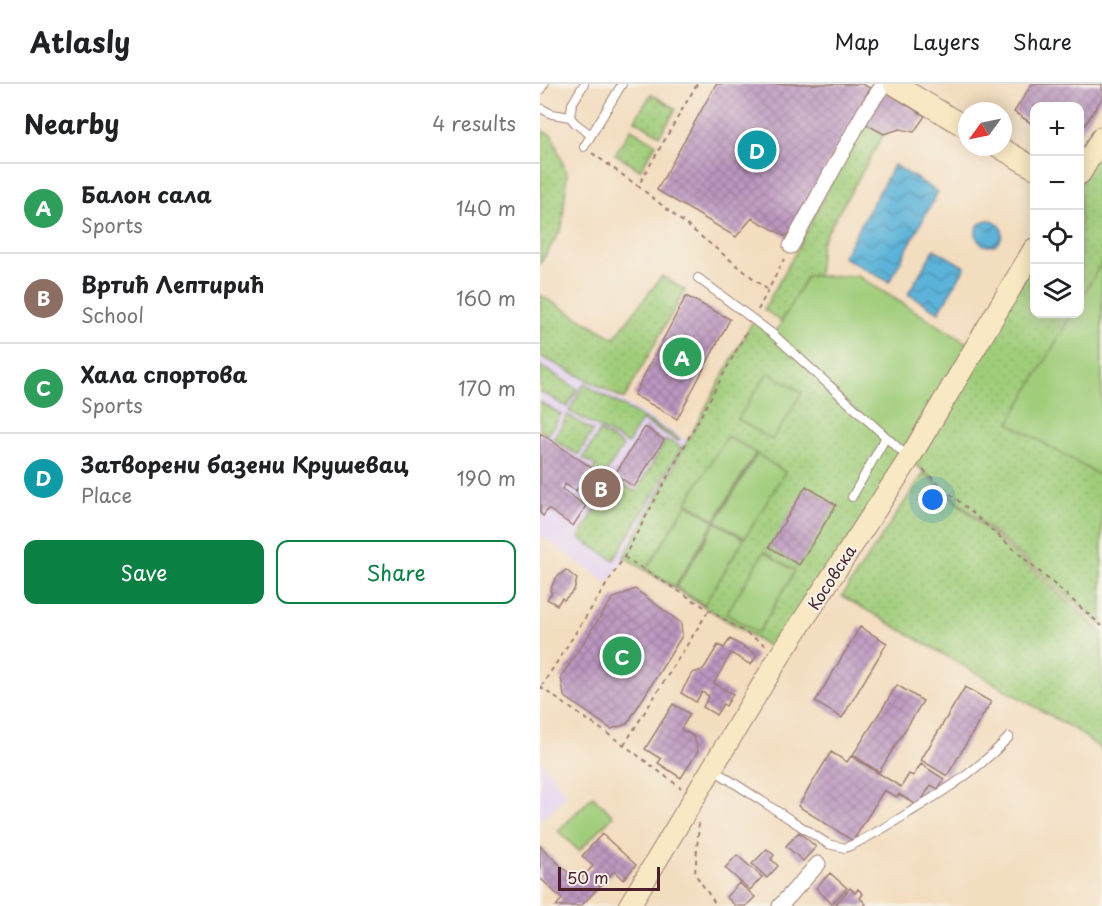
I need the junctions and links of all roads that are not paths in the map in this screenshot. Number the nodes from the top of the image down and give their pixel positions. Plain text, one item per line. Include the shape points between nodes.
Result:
1 (544, 84) edge
2 (584, 84) edge
3 (622, 84) edge
4 (884, 84) edge
5 (894, 84) edge
6 (540, 90) edge
7 (540, 108) edge
8 (570, 117) junction
9 (958, 123) edge
10 (591, 135) junction
11 (1102, 137) edge
12 (584, 147) road end
13 (1012, 155) edge
14 (1030, 165) edge
15 (1084, 167) edge
16 (790, 246) road end
17 (1030, 257) edge
18 (698, 278) dead end
19 (886, 437) junction
20 (909, 459) junction
21 (852, 496) dead end
22 (1009, 737) dead end
23 (712, 770) junction
24 (818, 864) dead end
25 (629, 906) edge
26 (780, 906) edge

1 - 6 lane
2 - 8 lane via 572,104
3 - 10 lane
4 - 16 street
5 - 9 street
7 - 8 lane
8 - 10 lane
10 - 12 lane
11 - 15 street
13 - 14 street
17 - 20 street, Косовска
18 - 19 lane via 753,319
19 - 20 lane
19 - 21 lane
20 - 23 street, Косовска via 781,654
22 - 23 lane via 958,783 845,848 828,844
23 - 25 street, Косовска
24 - 26 street

